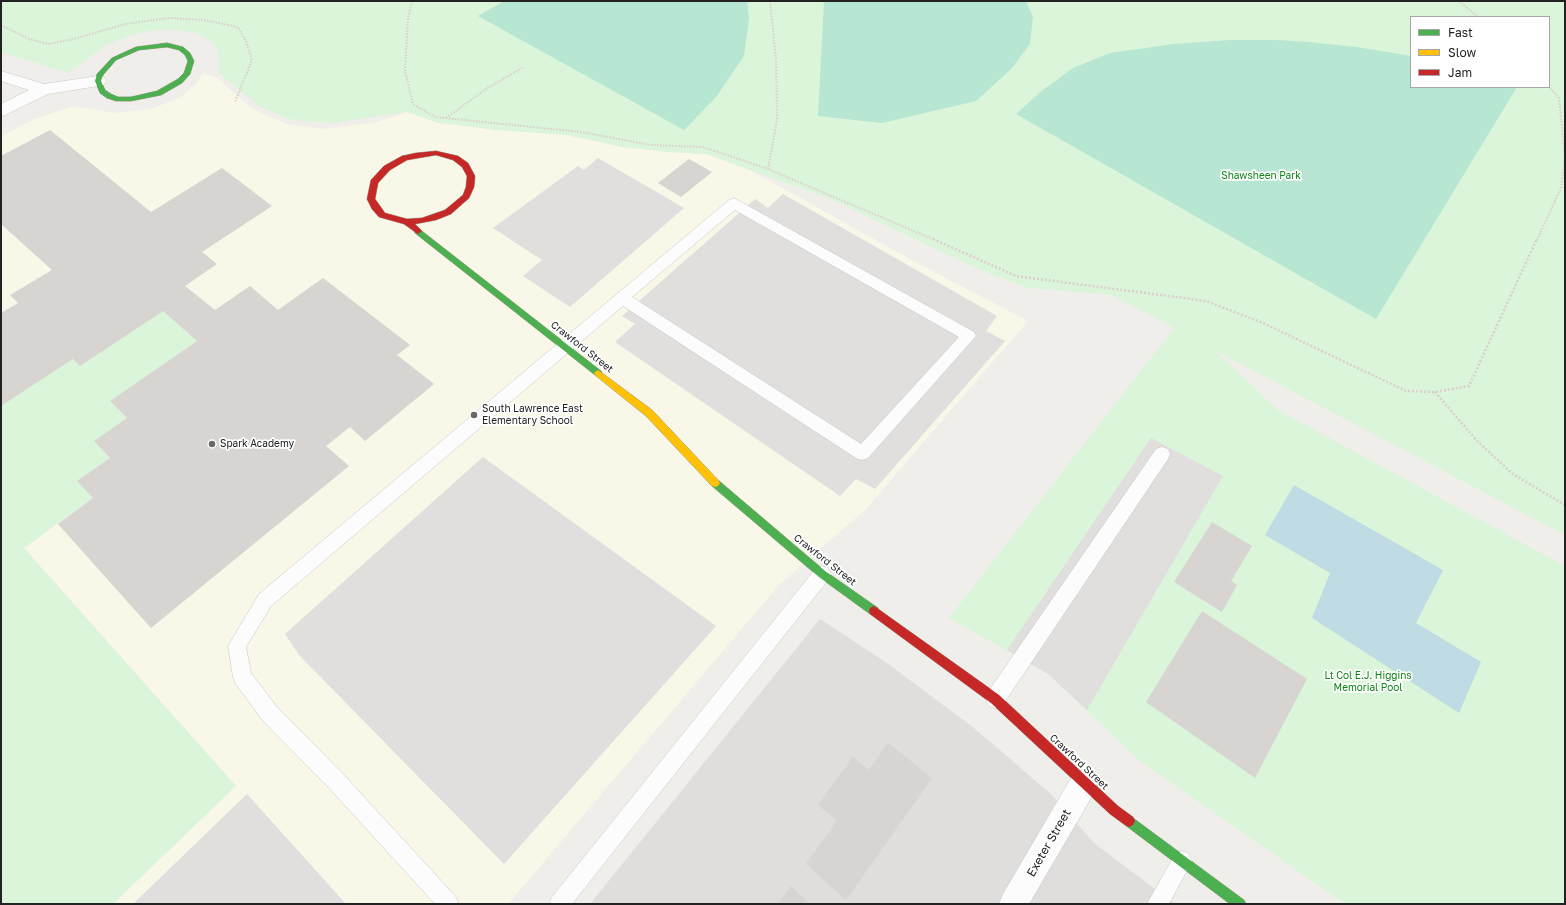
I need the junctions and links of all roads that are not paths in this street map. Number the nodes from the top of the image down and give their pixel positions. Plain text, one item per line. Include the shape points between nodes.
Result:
1 (1, 76) edge
2 (98, 81) junction
3 (44, 89) junction
4 (1, 111) edge
5 (407, 222) junction
6 (622, 298) junction
7 (564, 347) junction
8 (1162, 454) dead end
9 (822, 574) junction
10 (995, 699) junction
11 (1084, 783) junction
12 (1182, 861) junction
13 (449, 904) edge
14 (559, 904) edge
15 (1013, 904) edge
16 (1157, 904) edge
17 (1240, 904) edge

1 - 3 street
2 - 2 street via 102,91 108,96 118,99 146,97 180,81 187,74 191,61 188,54 175,46 147,46 114,59 104,68
2 - 3 street
3 - 4 street
5 - 5 street, Crawford Street via 436,217 458,204 470,187 471,176 465,165 446,155 426,154 405,158 380,174 372,190 371,199 375,207 382,215
5 - 7 street, Crawford Street
6 - 6 lane via 862,453 969,336 734,203
6 - 7 lane
7 - 9 street, Crawford Street via 649,413 723,491
7 - 13 lane via 265,600 237,646 242,677 270,714 337,782
8 - 10 lane
9 - 10 street, Crawford Street
9 - 14 lane
10 - 11 street, Crawford Street
11 - 12 street, Crawford Street via 1114,810
11 - 15 street, Exeter Street
12 - 16 lane
12 - 17 street, Crawford Street

